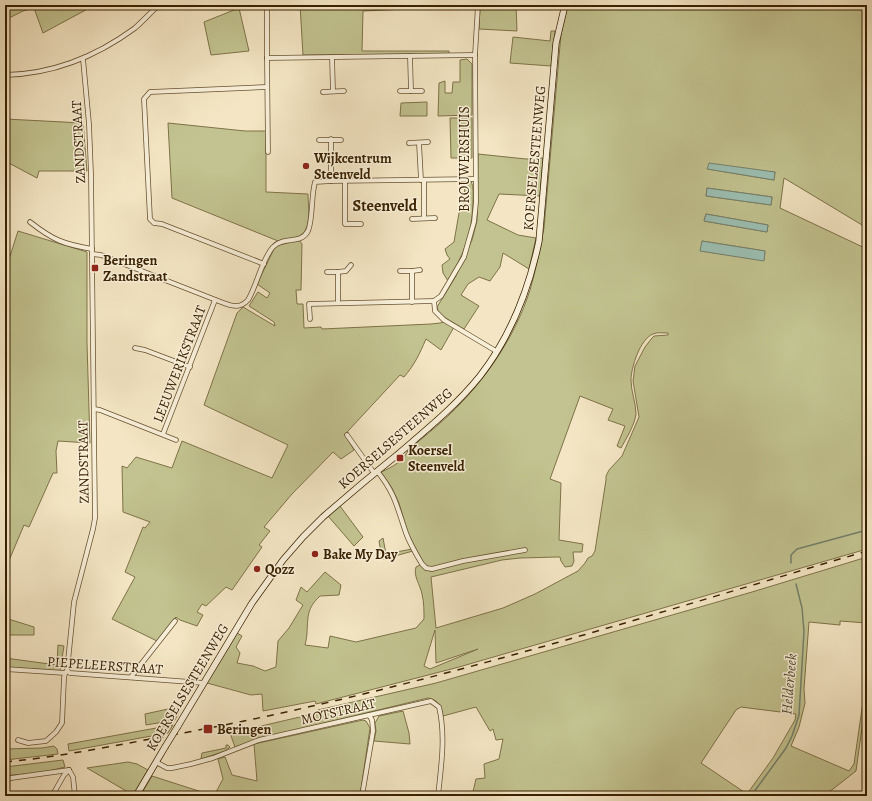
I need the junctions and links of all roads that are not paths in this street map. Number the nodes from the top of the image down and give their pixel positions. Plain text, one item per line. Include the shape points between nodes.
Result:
1 (159, 5) edge
2 (267, 5) edge
3 (478, 5) edge
4 (565, 5) edge
5 (476, 55) junction
6 (410, 56) junction
7 (267, 58) junction
8 (332, 58) junction
9 (82, 59) junction
10 (5, 75) edge
11 (267, 87) junction
12 (333, 91) junction
13 (344, 91) dead end
14 (400, 91) dead end
15 (411, 91) junction
16 (422, 91) dead end
17 (323, 92) dead end
18 (319, 140) dead end
19 (331, 140) junction
20 (341, 140) dead end
21 (428, 142) dead end
22 (409, 143) dead end
23 (420, 143) junction
24 (268, 152) dead end
25 (475, 179) junction
26 (422, 180) junction
27 (331, 181) junction
28 (345, 181) junction
29 (424, 218) junction
30 (435, 218) dead end
31 (412, 219) dead end
32 (30, 222) dead end
33 (361, 224) dead end
34 (92, 251) junction
35 (264, 264) junction
36 (351, 265) dead end
37 (420, 270) dead end
38 (400, 271) dead end
39 (412, 271) junction
40 (327, 272) dead end
41 (338, 272) junction
42 (216, 300) junction
43 (434, 301) junction
44 (412, 302) junction
45 (338, 303) junction
46 (310, 319) dead end
47 (135, 348) dead end
48 (496, 351) junction
49 (190, 367) junction
50 (94, 409) junction
51 (163, 434) junction
52 (347, 434) dead end
53 (176, 440) dead end
54 (376, 472) junction
55 (525, 550) dead end
56 (175, 621) dead end
57 (5, 668) edge
58 (66, 672) junction
59 (131, 677) junction
60 (204, 683) junction
61 (369, 715) junction
62 (18, 740) dead end
63 (156, 762) junction
64 (69, 770) junction
65 (5, 781) edge
66 (52, 796) edge
67 (75, 796) edge
68 (136, 796) edge
69 (362, 796) edge
70 (438, 796) edge

1 - 9 street via 129,32
2 - 7 street
3 - 5 street, BROUWERSHUIS
4 - 48 street, KOERSELSESTEENWEG via 556,44 541,220 534,266 517,314
5 - 6 street
5 - 25 street, BROUWERSHUIS
6 - 8 street
6 - 15 street
7 - 8 street
7 - 11 street
8 - 12 street
9 - 10 street via 38,72
9 - 34 street, ZANDSTRAAT via 89,131
11 - 24 street
11 - 35 street via 150,92 144,98 150,219 154,223
12 - 13 street
12 - 17 street
14 - 15 street
15 - 16 street
18 - 19 street
19 - 20 street
19 - 27 street
21 - 23 street
22 - 23 street
23 - 26 street
25 - 26 street
25 - 43 street, BROUWERSHUIS via 474,222 470,240 464,257 440,299
26 - 28 street
26 - 29 street
27 - 28 street
27 - 35 street via 315,182 307,232 299,239 278,243
28 - 33 street via 345,224
29 - 30 street
29 - 31 street
32 - 34 street via 53,239
34 - 42 street
34 - 50 street, ZANDSTRAAT
35 - 42 street via 246,303 234,307
36 - 41 street via 346,271
37 - 39 street
38 - 39 street
39 - 44 street
40 - 41 street
41 - 45 street
42 - 49 street, LEEUWERIKSTRAAT
43 - 44 street
43 - 48 street via 435,311 444,320
44 - 45 street
45 - 46 street via 308,304
47 - 49 street
48 - 54 street, KOERSELSESTEENWEG via 481,374 453,406
49 - 51 street, LEEUWERIKSTRAAT
50 - 51 street
50 - 58 street, ZANDSTRAAT via 95,518 74,602
51 - 53 street
52 - 54 street
54 - 55 street via 386,482 393,495 407,534 426,568 432,569
54 - 60 street, KOERSELSESTEENWEG via 323,517 283,560 252,603
56 - 59 street
57 - 58 street, PIEPELEERSTRAAT
58 - 59 street, PIEPELEERSTRAAT
58 - 62 street, ZANDSTRAAT via 62,723 59,728 46,742 28,743
59 - 60 street, PIEPELEERSTRAAT
60 - 63 street, KOERSELSESTEENWEG, bridge
61 - 63 street, MOTSTRAAT via 259,740 213,758 186,765 167,768
61 - 69 street via 373,731
61 - 70 street, MOTSTRAAT via 431,701 439,707 443,731
63 - 68 street, KOERSELSESTEENWEG
64 - 65 street
64 - 66 street
64 - 67 street via 73,777

